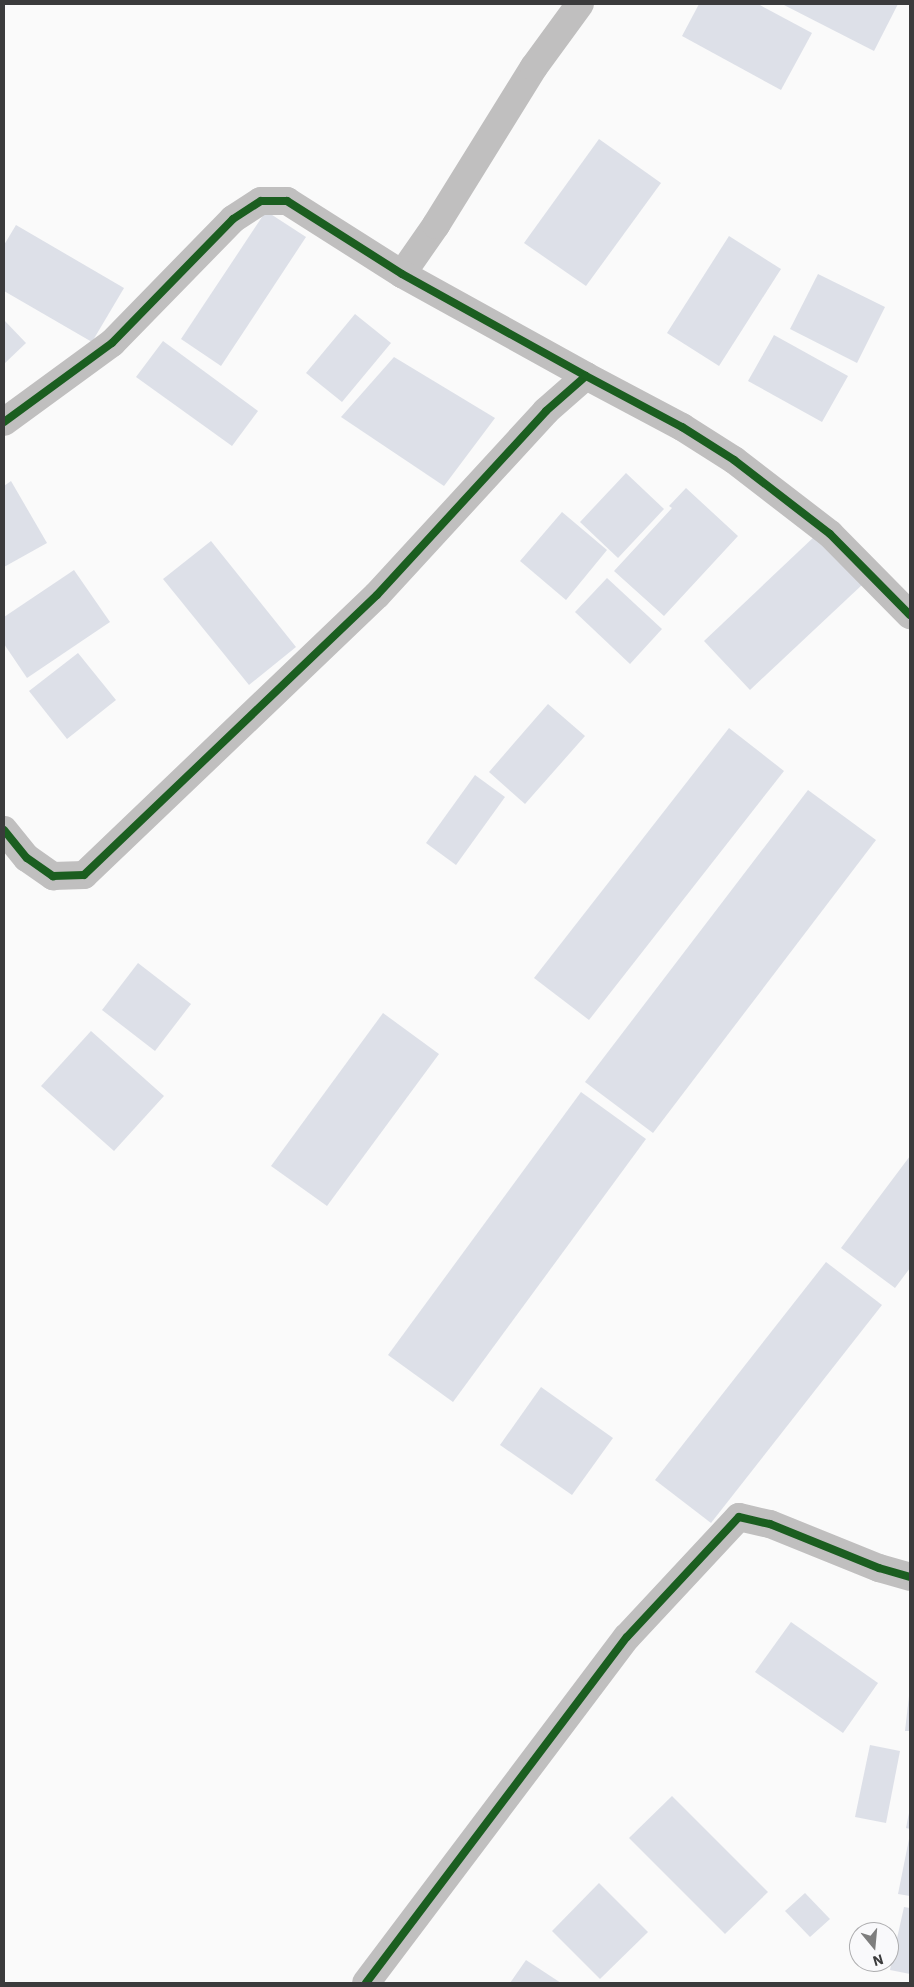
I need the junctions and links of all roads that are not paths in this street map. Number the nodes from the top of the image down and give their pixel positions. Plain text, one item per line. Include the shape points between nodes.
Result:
1 (580, 4) edge
2 (402, 274) junction
3 (586, 376) junction
4 (4, 422) edge
5 (910, 615) edge
6 (4, 830) edge
7 (910, 1577) edge
8 (366, 1983) edge

1 - 2 street via 534,67
2 - 3 street
2 - 4 street via 287,201 261,201 233,219 112,343
3 - 5 street via 682,427 734,460 830,534
3 - 6 street via 546,411 376,596 84,875 53,876 27,858
7 - 8 street via 879,1568 770,1524 739,1517 627,1637

